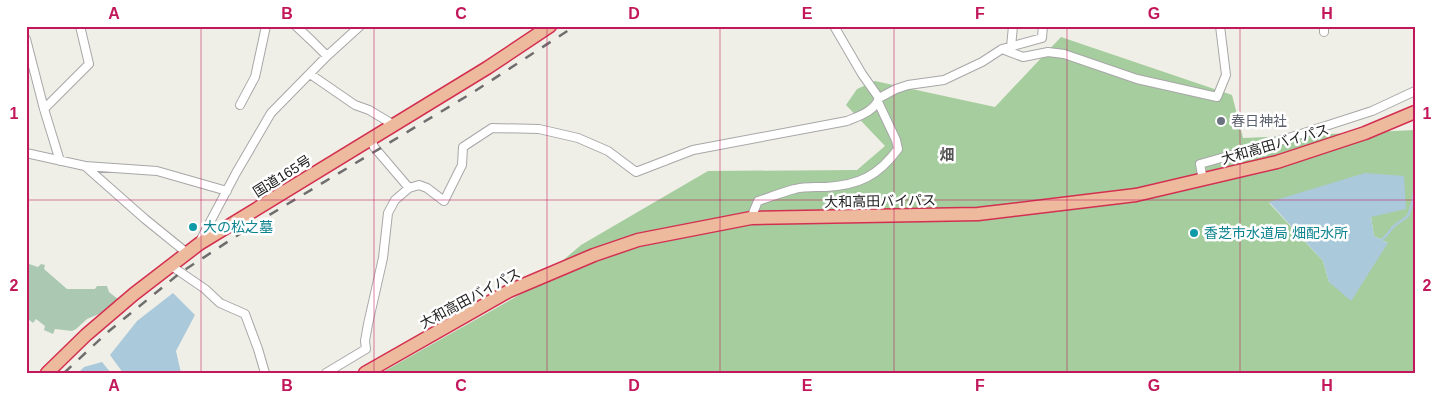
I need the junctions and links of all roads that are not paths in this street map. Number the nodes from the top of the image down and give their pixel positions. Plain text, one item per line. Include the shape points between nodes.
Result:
1 (80, 26) edge
2 (266, 26) edge
3 (296, 26) edge
4 (360, 26) edge
5 (550, 26) edge
6 (834, 26) edge
7 (1013, 26) edge
8 (1043, 26) edge
9 (1220, 26) edge
10 (26, 39) edge
11 (1011, 47) junction
12 (1002, 49) junction
13 (327, 56) junction
14 (310, 74) junction
15 (1415, 91) edge
16 (879, 100) junction
17 (240, 105) dead end
18 (44, 109) junction
19 (1415, 112) edge
20 (394, 125) junction
21 (371, 139) junction
22 (26, 153) edge
23 (60, 161) junction
24 (85, 166) junction
25 (1203, 180) junction
26 (409, 188) junction
27 (227, 191) junction
28 (751, 218) junction
29 (199, 244) junction
30 (187, 253) junction
31 (170, 265) junction
32 (47, 373) edge
33 (265, 373) edge
34 (326, 373) edge
35 (365, 373) edge

1 - 18 street via 89,64
2 - 17 street via 255,77
3 - 13 street
4 - 13 street
5 - 20 highway, 国道165号
6 - 16 street
7 - 11 street
8 - 11 street via 1042,38
9 - 12 street via 1226,75 1217,97 1137,79 1064,54 1048,52 1022,57
10 - 18 street
11 - 12 street
12 - 16 street via 944,80 908,85
13 - 14 street
14 - 20 street via 354,105 370,110
14 - 27 street via 271,113
15 - 25 street via 1372,111 1200,164
16 - 26 street via 867,112 847,121 693,150 636,172 608,151 578,138 539,129 492,128 463,147 462,165 444,201 428,188 419,185
16 - 28 street via 898,149 888,162 872,175 841,186 796,188 758,201
18 - 23 street
19 - 25 highway, 大和高田バイパス via 1365,133 1277,162
20 - 21 highway, 国道165号
21 - 26 street via 374,147
21 - 29 highway, 国道165号
22 - 23 street
23 - 24 street
24 - 27 street via 157,171
24 - 30 street
25 - 28 highway, 大和高田バイパス via 1136,194 978,214
26 - 34 street via 395,200 388,214 366,348
27 - 29 street
28 - 35 highway, 大和高田バイパス via 638,240 594,254 509,292
29 - 30 highway, 国道165号
30 - 31 highway, 国道165号
31 - 32 highway, 国道165号 via 86,335
31 - 33 street via 220,303 245,314

